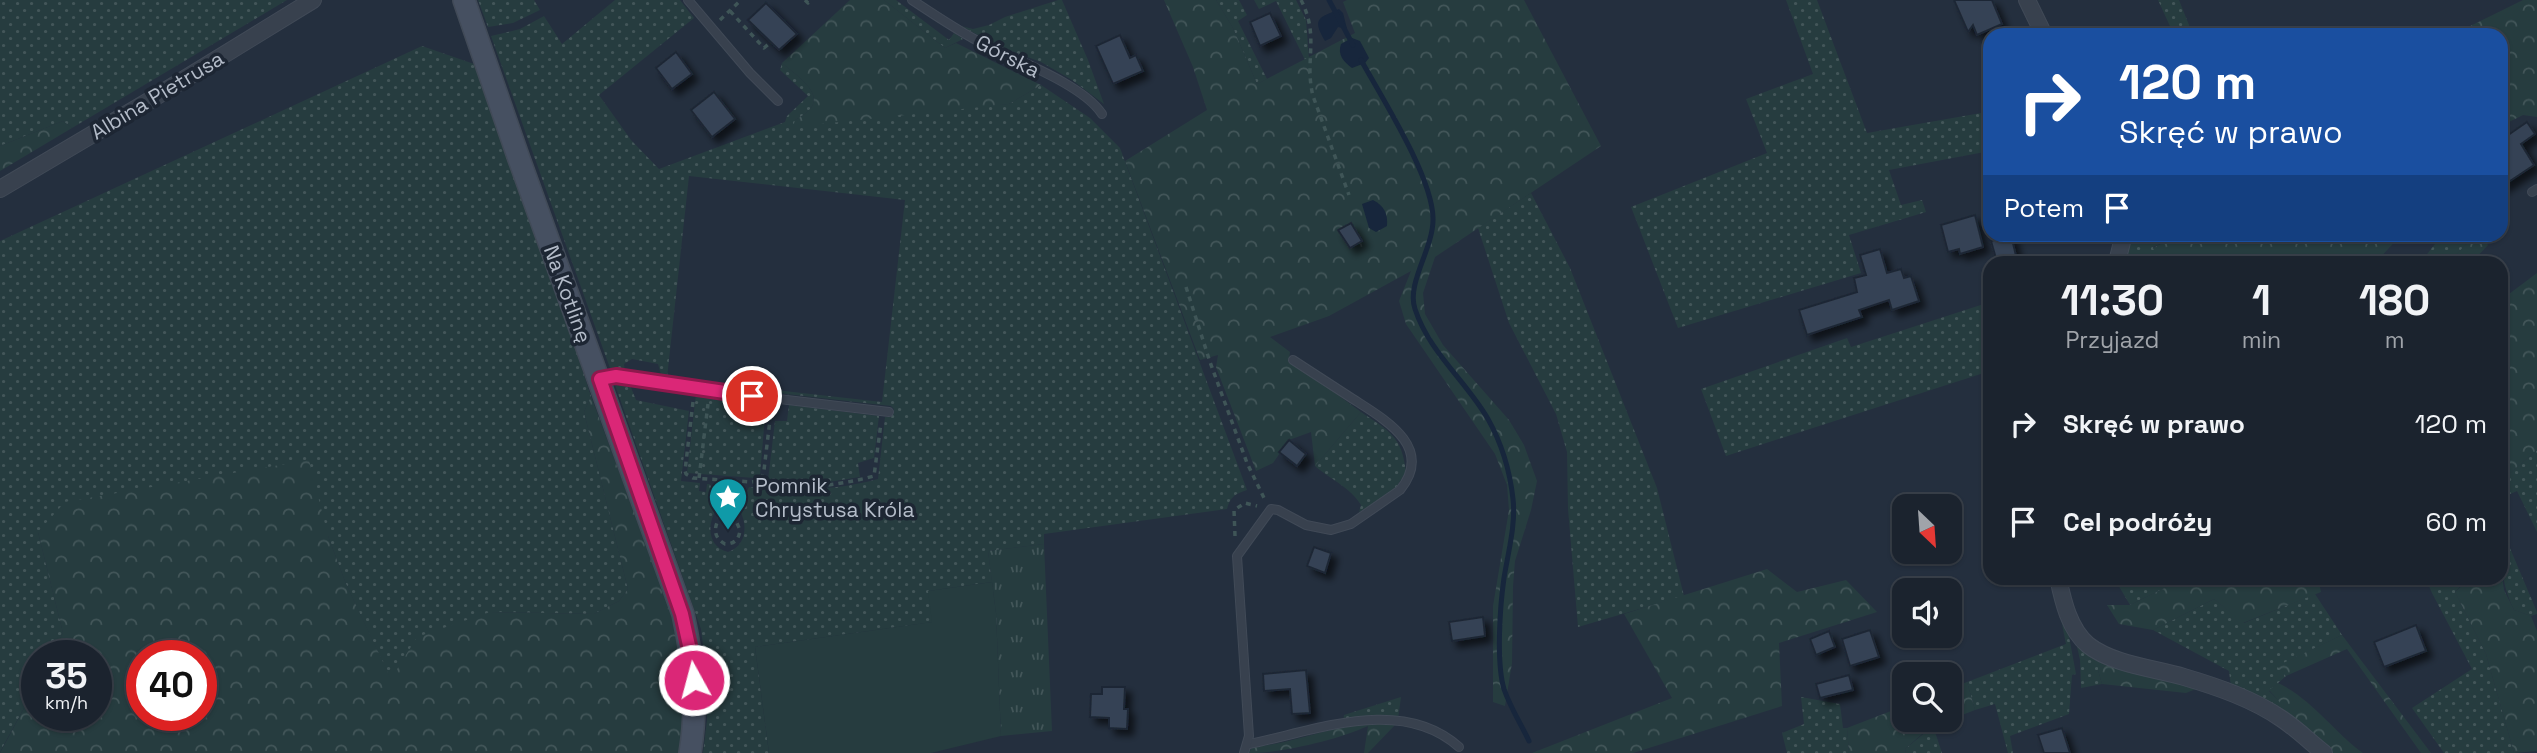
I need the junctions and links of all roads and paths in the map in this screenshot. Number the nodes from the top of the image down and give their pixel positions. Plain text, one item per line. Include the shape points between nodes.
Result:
1 (313, 0) edge
2 (464, 0) edge
3 (688, 0) edge
4 (741, 0) edge
5 (912, 0) edge
6 (1301, 0) edge
7 (2027, 0) edge
8 (730, 11) junction
9 (719, 21) dead end
10 (2041, 28) edge
11 (770, 43) dead end
12 (778, 101) dead end
13 (1102, 114) dead end
14 (0, 189) edge
15 (1349, 195) dead end
16 (1186, 287) dead end
17 (1293, 360) dead end
18 (600, 379) junction
19 (694, 389) junction
20 (709, 391) junction
21 (773, 398) junction
22 (886, 411) joint
23 (699, 478) junction
24 (731, 480) junction
25 (761, 480) junction
26 (729, 505) junction
27 (1270, 510) junction
28 (1237, 556) junction
29 (2060, 585) edge
30 (1459, 747) dead end
31 (1246, 749) edge
32 (690, 753) edge
33 (2324, 753) edge

1 - 14 street, Albina Pietrusa
2 - 18 street, Na Kotlinę
3 - 12 lane
4 - 8 path
5 - 13 lane, Górska via 976,40 1072,89
6 - 15 path via 1312,32 1312,96
7 - 10 street
8 - 9 path
8 - 11 path via 764,48
16 - 27 path via 1247,463
17 - 27 lane via 1394,426 1406,443 1411,466 1400,490 1343,528 1326,530
18 - 19 lane via 616,376
18 - 32 street, Na Kotlinę via 682,614 695,701
19 - 20 lane
19 - 23 path via 685,471
20 - 21 lane
20 - 23 path
21 - 22 lane
21 - 25 path
22 - 25 path via 874,476 814,488 765,485
23 - 24 path
24 - 25 path
24 - 26 path
26 - 26 path via 740,530 738,539 725,544 715,529
27 - 28 lane
27 - 28 path via 1245,503 1234,510
28 - 31 lane
29 - 33 street via 2071,621 2092,647 2243,698 2282,719
30 - 31 lane via 1423,726 1376,719

